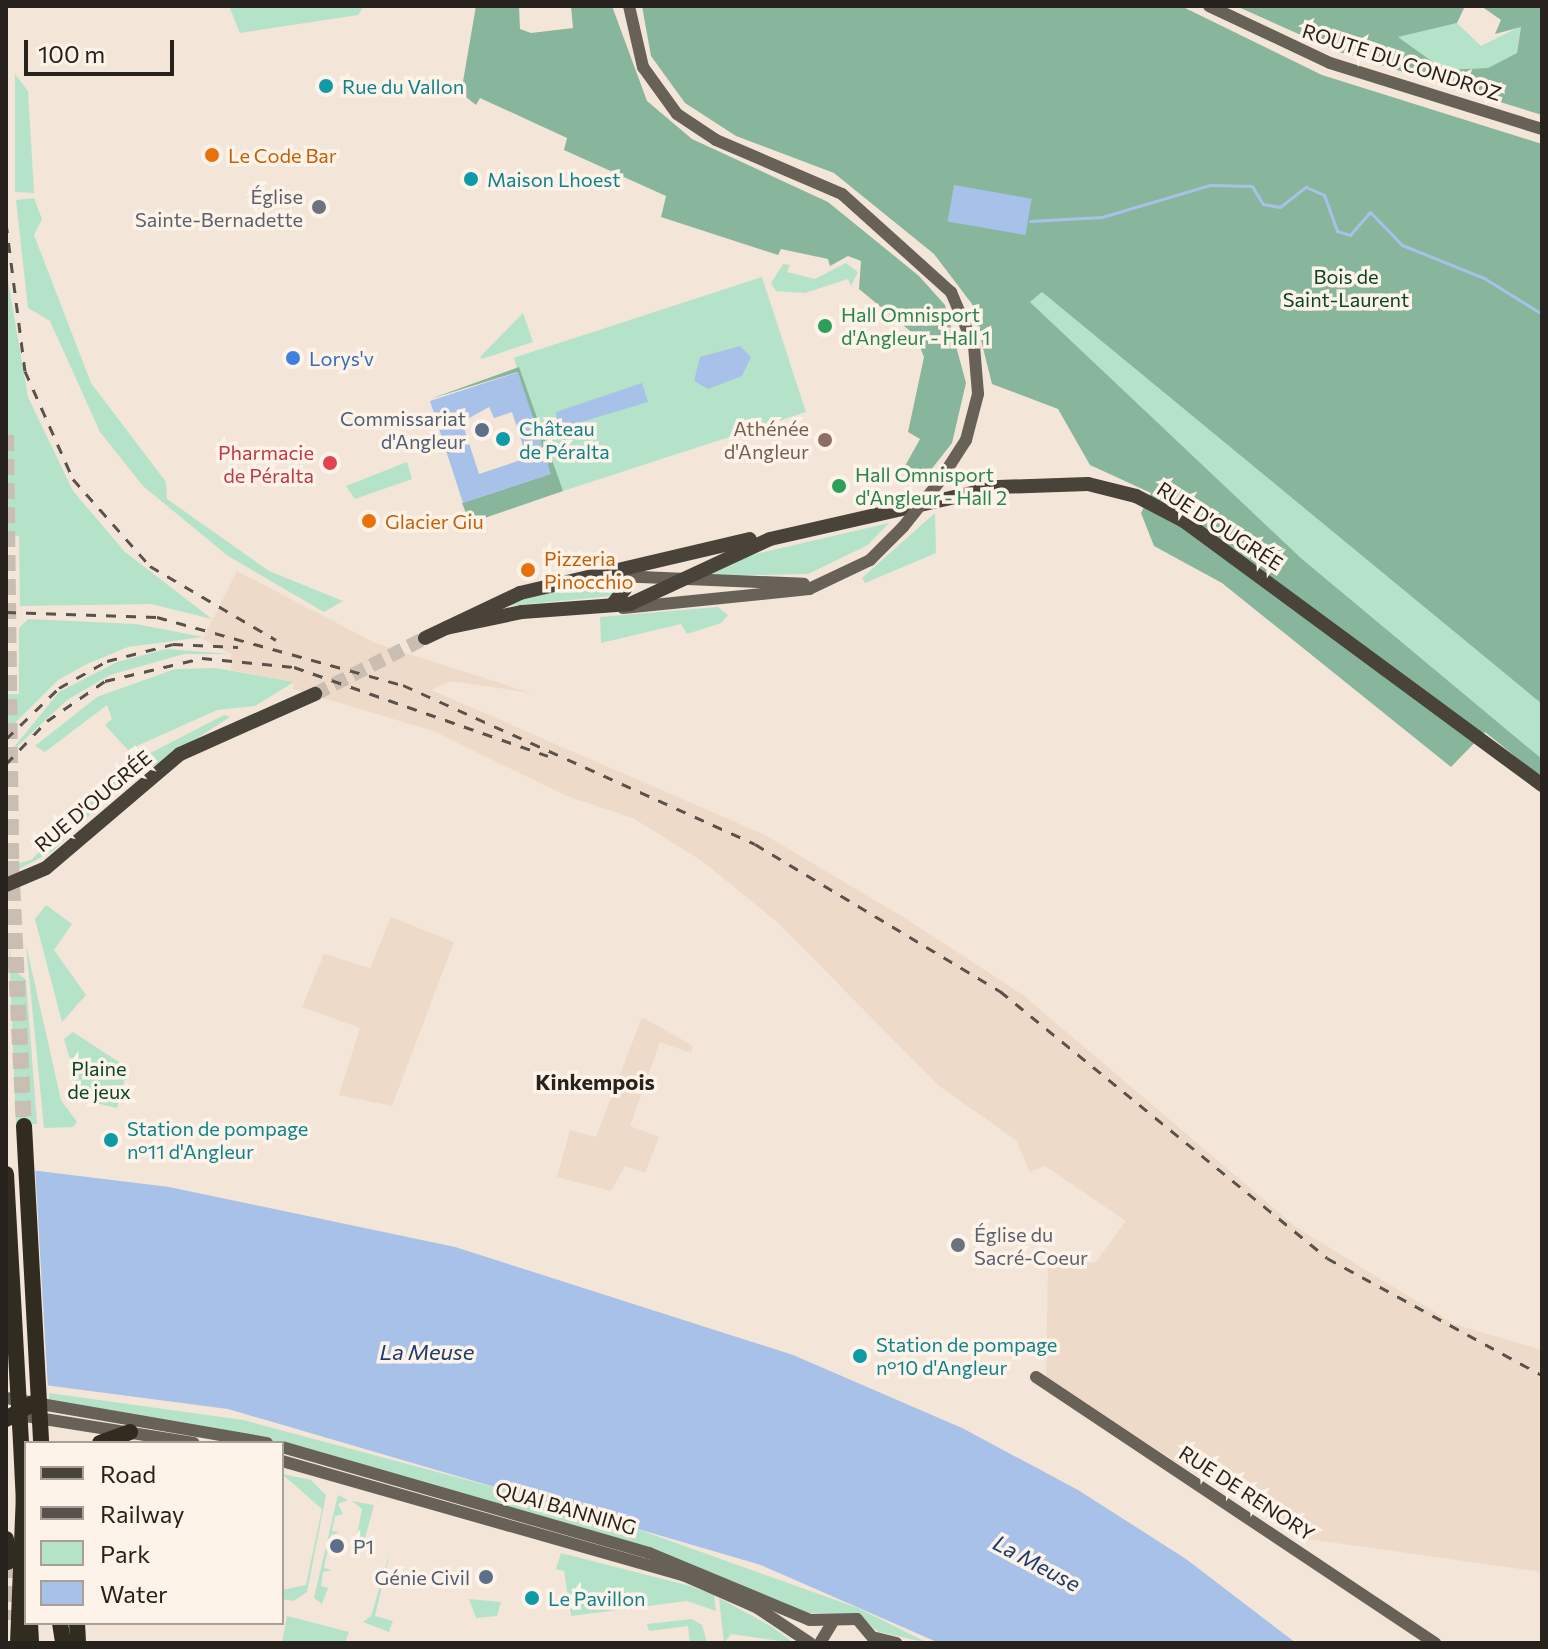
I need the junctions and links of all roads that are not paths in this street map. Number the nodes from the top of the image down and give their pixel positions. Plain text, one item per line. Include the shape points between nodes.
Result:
1 (629, 6) edge
2 (1209, 6) edge
3 (1542, 129) edge
4 (770, 539) junction
5 (617, 576) junction
6 (675, 580) junction
7 (827, 580) junction
8 (612, 605) junction
9 (446, 628) junction
10 (425, 638) tunnel mouth
11 (315, 694) tunnel mouth
12 (1542, 785) edge
13 (27, 877) junction
14 (6, 885) edge
15 (6, 894) edge
16 (24, 1126) tunnel mouth
17 (6, 1174) edge
18 (1036, 1377) dead end
19 (35, 1402) joint
20 (7, 1411) edge
21 (130, 1432) junction
22 (42, 1441) edge
23 (105, 1441) edge
24 (182, 1441) edge
25 (256, 1441) edge
26 (284, 1448) edge
27 (284, 1462) edge
28 (24, 1496) joint
29 (6, 1539) edge
30 (8, 1562) dead end
31 (832, 1623) junction
32 (877, 1640) edge
33 (18, 1643) edge
34 (810, 1643) edge
35 (820, 1643) edge
36 (896, 1643) edge
37 (1435, 1643) edge

1 - 7 main road, bridge via 643,67 677,114 854,204 913,253 958,303 978,363 971,426 939,482 903,527 870,560
2 - 3 main road, ROUTE DU CONDROZ via 1330,63
4 - 5 main road, RUE D'OUGRÉE via 645,563
4 - 6 main road, RUE D'OUGRÉE
4 - 12 main road, RUE D'OUGRÉE via 1022,483 1125,492 1242,561
5 - 6 main road
5 - 8 main road via 625,589
5 - 9 main road, RUE D'OUGRÉE via 520,593
6 - 7 main road
6 - 8 main road, RUE D'OUGRÉE via 640,601
7 - 8 main road via 797,592
8 - 9 main road, RUE D'OUGRÉE via 522,612
9 - 10 main road, RUE D'OUGRÉE
11 - 13 main road, RUE D'OUGRÉE via 180,754
13 - 14 main road, RUE D'OUGRÉE
13 - 15 main road, RUE D'OUGRÉE
16 - 22 highway, bridge
17 - 28 highway, bridge
18 - 37 main road, RUE DE RENORY
19 - 20 highway
19 - 25 main road
20 - 21 main road
21 - 23 highway
21 - 24 main road
26 - 31 main road, QUAI BANNING via 649,1553 810,1620
27 - 34 main road, QUAI BANNING via 683,1575 756,1607
28 - 33 highway
29 - 30 highway
31 - 32 main road, QUAI BANNING via 857,1619
31 - 35 main road
32 - 36 main road

